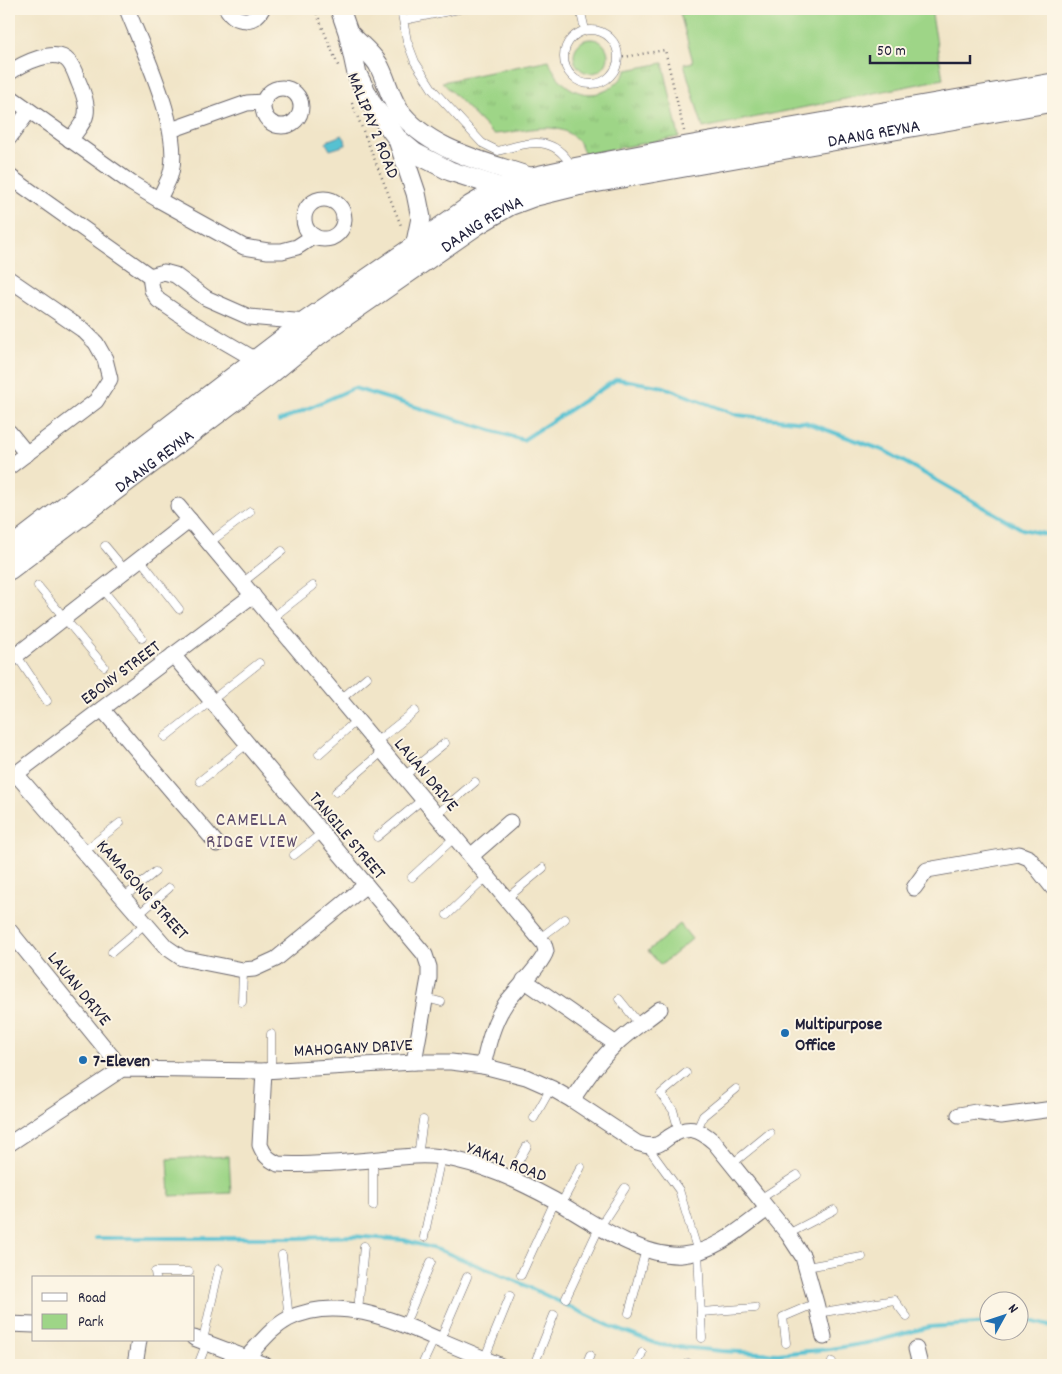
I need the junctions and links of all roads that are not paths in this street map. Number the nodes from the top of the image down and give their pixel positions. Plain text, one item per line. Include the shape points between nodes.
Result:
1 (127, 9) edge
2 (227, 9) edge
3 (262, 9) edge
4 (340, 9) edge
5 (401, 9) edge
6 (459, 9) edge
7 (580, 9) edge
8 (436, 11) edge
9 (404, 20) junction
10 (585, 30) junction
11 (348, 32) junction
12 (9, 73) edge
13 (1053, 84) edge
14 (9, 98) edge
15 (1004, 101) junction
16 (1053, 101) edge
17 (263, 102) dead end
18 (29, 111) junction
19 (171, 130) junction
20 (9, 138) edge
21 (397, 138) junction
22 (70, 140) junction
23 (9, 176) edge
24 (575, 177) junction
25 (534, 186) junction
26 (506, 196) junction
27 (159, 200) junction
28 (314, 236) dead end
29 (413, 248) junction
30 (150, 276) junction
31 (9, 279) edge
32 (312, 328) junction
33 (262, 367) junction
34 (9, 432) edge
35 (27, 454) junction
36 (9, 467) edge
37 (178, 506) dead end
38 (250, 512) dead end
39 (190, 520) junction
40 (209, 543) junction
41 (105, 546) dead end
42 (9, 550) edge
43 (282, 551) dead end
44 (140, 559) junction
45 (9, 569) edge
46 (125, 570) junction
47 (242, 583) junction
48 (38, 586) dead end
49 (313, 586) dead end
50 (102, 589) junction
51 (253, 595) junction
52 (179, 610) dead end
53 (65, 617) junction
54 (272, 618) junction
55 (142, 638) dead end
56 (11, 653) edge
57 (173, 655) junction
58 (259, 663) dead end
59 (104, 666) dead end
60 (367, 677) dead end
61 (340, 700) junction
62 (46, 701) dead end
63 (211, 701) junction
64 (102, 709) junction
65 (415, 711) dead end
66 (357, 720) junction
67 (165, 737) dead end
68 (445, 743) dead end
69 (247, 744) junction
70 (380, 747) junction
71 (319, 754) dead end
72 (404, 776) junction
73 (12, 777) edge
74 (200, 781) dead end
75 (474, 782) dead end
76 (336, 792) dead end
77 (423, 798) junction
78 (436, 815) junction
79 (510, 822) dead end
80 (120, 823) dead end
81 (322, 833) junction
82 (377, 837) dead end
83 (455, 837) junction
84 (217, 844) dead end
85 (83, 852) junction
86 (294, 855) dead end
87 (470, 856) junction
88 (543, 868) dead end
89 (155, 872) dead end
90 (488, 876) junction
91 (412, 877) dead end
92 (366, 885) junction
93 (169, 888) dead end
94 (914, 888) dead end
95 (1053, 888) edge
96 (123, 898) junction
97 (506, 899) junction
98 (447, 915) dead end
99 (141, 919) junction
100 (565, 919) dead end
101 (9, 930) edge
102 (540, 938) junction
103 (112, 952) dead end
104 (243, 970) junction
105 (524, 980) junction
106 (426, 998) junction
107 (619, 999) dead end
108 (242, 1002) dead end
109 (441, 1002) dead end
110 (660, 1009) dead end
111 (640, 1025) junction
112 (271, 1034) dead end
113 (616, 1044) junction
114 (414, 1062) junction
115 (483, 1066) junction
116 (122, 1069) junction
117 (268, 1071) junction
118 (686, 1073) dead end
119 (551, 1088) junction
120 (736, 1089) dead end
121 (572, 1100) junction
122 (1053, 1109) edge
123 (959, 1115) dead end
124 (534, 1118) dead end
125 (424, 1120) dead end
126 (697, 1130) junction
127 (679, 1131) junction
128 (770, 1132) dead end
129 (9, 1144) edge
130 (527, 1146) dead end
131 (647, 1146) junction
132 (418, 1156) junction
133 (441, 1158) junction
134 (373, 1160) junction
135 (732, 1164) junction
136 (581, 1167) dead end
137 (797, 1175) dead end
138 (509, 1178) junction
139 (625, 1188) dead end
140 (558, 1202) junction
141 (763, 1204) junction
142 (373, 1206) dead end
143 (834, 1210) dead end
144 (600, 1228) junction
145 (788, 1234) junction
146 (424, 1237) dead end
147 (364, 1246) dead end
148 (646, 1249) junction
149 (698, 1252) junction
150 (282, 1255) dead end
151 (862, 1257) dead end
152 (431, 1262) dead end
153 (807, 1268) junction
154 (219, 1269) dead end
155 (189, 1272) dead end
156 (521, 1275) dead end
157 (156, 1276) edge
158 (467, 1277) dead end
159 (510, 1296) dead end
160 (566, 1298) dead end
161 (755, 1308) dead end
162 (818, 1308) junction
163 (358, 1310) junction
164 (701, 1312) junction
165 (629, 1313) dead end
166 (554, 1314) dead end
167 (907, 1317) dead end
168 (289, 1319) junction
169 (9, 1324) edge
170 (405, 1324) junction
171 (32, 1325) edge
172 (824, 1337) dead end
173 (702, 1338) dead end
174 (438, 1339) junction
175 (201, 1340) edge
176 (138, 1342) edge
177 (786, 1344) dead end
178 (916, 1349) dead end
179 (642, 1353) dead end
180 (590, 1355) dead end
181 (483, 1362) edge
182 (257, 1363) edge
183 (135, 1365) edge
184 (198, 1365) edge
185 (422, 1365) edge
186 (499, 1365) edge
187 (534, 1365) edge
188 (586, 1365) edge
189 (637, 1365) edge
190 (920, 1365) edge

1 - 19 street
2 - 3 street via 241,20 255,17
4 - 11 street
5 - 9 lane
6 - 8 lane
7 - 10 lane
8 - 9 lane
9 - 24 lane via 415,62 433,90 482,143 498,151 522,143 541,142 558,148
10 - 10 lane via 573,36 565,48 564,62 576,79 590,84 603,81 614,72 618,58 616,44 611,38 600,31
11 - 21 street via 357,74 372,104
11 - 25 street via 378,64 398,109 414,126 456,151
12 - 22 street via 21,64 50,55 68,61 86,104 86,115
13 - 15 main road, DAANG REYNA
14 - 18 street
15 - 16 main road, DAANG REYNA
15 - 24 main road, DAANG REYNA
15 - 24 main road, DAANG REYNA via 687,147
17 - 19 street via 247,103
18 - 20 street
18 - 22 street
19 - 27 street via 170,174
21 - 26 street via 414,153
21 - 29 street via 421,218
22 - 27 street
23 - 30 street
24 - 25 main road, DAANG REYNA
25 - 26 main road, DAANG REYNA
26 - 29 main road, DAANG REYNA via 470,206
26 - 32 main road, DAANG REYNA via 477,224
27 - 28 street via 244,246 282,251 297,247
29 - 32 main road, DAANG REYNA
30 - 32 street via 164,272 175,275 206,298 249,317
30 - 33 street via 152,290 158,300
31 - 35 street via 96,342 105,359 110,380 96,401
32 - 33 main road, DAANG REYNA
33 - 42 main road, DAANG REYNA
33 - 45 main road, DAANG REYNA
34 - 35 street
35 - 36 street
37 - 39 street, LAUAN DRIVE
38 - 40 lane
39 - 40 street, LAUAN DRIVE
39 - 44 street
40 - 47 street, LAUAN DRIVE
41 - 46 lane
43 - 47 lane
44 - 46 street
44 - 52 lane
46 - 50 street
47 - 51 street, LAUAN DRIVE
48 - 53 lane
49 - 54 lane
50 - 53 street
50 - 55 lane
51 - 54 street, LAUAN DRIVE
51 - 57 street, EBONY STREET
53 - 56 street
53 - 59 lane
54 - 61 street, LAUAN DRIVE
56 - 62 lane
57 - 63 street, TANGILE STREET
57 - 64 street, EBONY STREET
58 - 63 lane
60 - 61 lane
61 - 66 street, LAUAN DRIVE
63 - 67 lane
63 - 69 street, TANGILE STREET
64 - 73 street, EBONY STREET
64 - 84 street
65 - 70 lane
66 - 70 street, LAUAN DRIVE
66 - 71 lane
68 - 72 lane
69 - 74 lane
69 - 81 street, TANGILE STREET
70 - 72 street, LAUAN DRIVE
70 - 76 lane
72 - 77 street, LAUAN DRIVE
73 - 85 street, KAMAGONG STREET
75 - 78 lane
77 - 78 street, LAUAN DRIVE
77 - 82 lane
78 - 83 street, LAUAN DRIVE
79 - 87 street
80 - 85 lane
81 - 86 lane
81 - 92 street, TANGILE STREET
83 - 87 street, LAUAN DRIVE
83 - 91 lane
85 - 96 street, KAMAGONG STREET
87 - 90 street, LAUAN DRIVE
88 - 97 lane
89 - 96 lane
90 - 97 street, LAUAN DRIVE
90 - 98 lane
92 - 104 street, KAMAGONG STREET via 276,959 254,969
92 - 106 street, TANGILE STREET via 425,955 429,967
93 - 99 lane
94 - 95 street via 927,870 1019,854 1029,858
96 - 99 street, KAMAGONG STREET
97 - 102 street, LAUAN DRIVE
99 - 103 lane
99 - 104 street, KAMAGONG STREET via 166,947 182,958
100 - 102 lane
101 - 116 street, LAUAN DRIVE
102 - 105 street via 545,955
104 - 108 lane
105 - 113 street
105 - 115 street via 495,1023
106 - 109 lane
106 - 114 street, TANGILE STREET
107 - 111 lane
110 - 111 street
111 - 113 street
112 - 117 lane
113 - 121 street via 593,1069
114 - 115 street, MAHOGANY DRIVE
114 - 117 street, MAHOGANY DRIVE
115 - 119 street, MAHOGANY DRIVE via 526,1077
116 - 117 street, MAHOGANY DRIVE
116 - 129 street
117 - 134 street, YAKAL ROAD via 260,1145 270,1160 278,1164
118 - 127 lane via 661,1094 673,1110
119 - 121 street, MAHOGANY DRIVE
119 - 124 lane
120 - 126 lane via 703,1116
121 - 131 street, MAHOGANY DRIVE via 637,1143
122 - 123 street via 1001,1116 976,1112
125 - 132 lane
126 - 127 street
126 - 135 street via 714,1142
127 - 131 street via 656,1145
128 - 135 lane
130 - 138 lane
131 - 149 lane via 679,1190
132 - 133 street, YAKAL ROAD
132 - 134 street, YAKAL ROAD
133 - 138 street, YAKAL ROAD
133 - 146 lane
134 - 142 lane
135 - 141 street
136 - 140 lane
137 - 141 lane
138 - 140 street, YAKAL ROAD
139 - 144 lane
140 - 144 street, YAKAL ROAD
140 - 156 lane
141 - 145 street
141 - 149 street, YAKAL ROAD via 736,1233
143 - 145 lane
144 - 148 street, YAKAL ROAD
144 - 160 lane
145 - 153 street
147 - 163 lane
148 - 149 street, YAKAL ROAD via 681,1255
148 - 165 lane
149 - 164 lane
150 - 168 lane
151 - 153 lane
152 - 170 lane
153 - 162 street
154 - 175 lane
155 - 157 lane via 155,1272
158 - 174 lane
159 - 181 lane
161 - 164 lane
162 - 167 lane via 894,1300
162 - 172 street
162 - 177 lane via 783,1317
163 - 168 street via 327,1309
163 - 170 street
164 - 173 lane
166 - 187 lane
168 - 182 street via 275,1328
169 - 171 street
170 - 174 street
174 - 181 street
174 - 185 lane
175 - 182 street
175 - 184 lane
176 - 183 street
178 - 190 street
179 - 189 lane
180 - 188 lane
181 - 186 street

